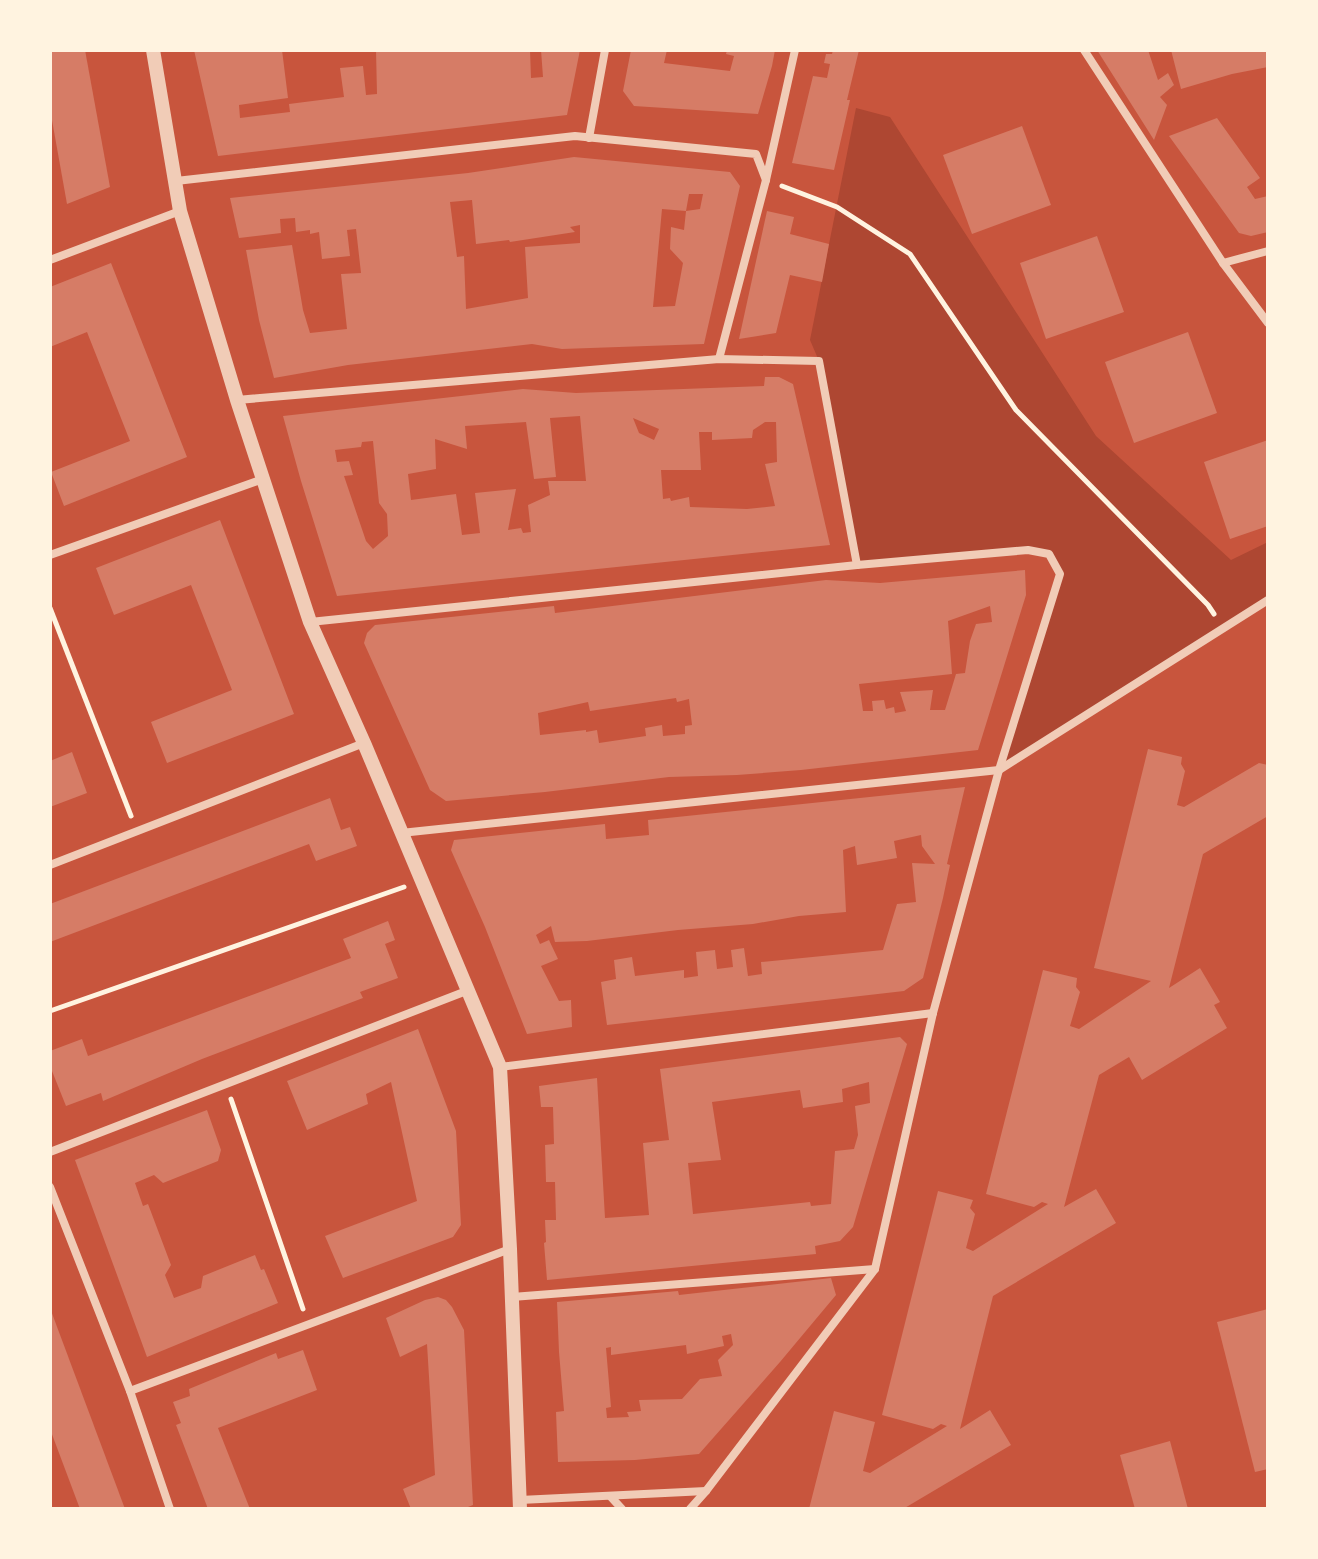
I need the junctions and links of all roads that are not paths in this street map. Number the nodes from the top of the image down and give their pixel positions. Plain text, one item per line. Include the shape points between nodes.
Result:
1 (153, 50) edge
2 (605, 50) edge
3 (795, 50) edge
4 (1084, 50) edge
5 (589, 138) junction
6 (766, 180) junction
7 (176, 181) junction
8 (180, 211) junction
9 (1268, 251) edge
10 (50, 260) edge
11 (1223, 263) junction
12 (1268, 323) edge
13 (719, 359) junction
14 (237, 400) junction
15 (263, 479) junction
16 (50, 555) edge
17 (857, 565) junction
18 (1268, 600) edge
19 (310, 622) junction
20 (364, 743) junction
21 (999, 770) junction
22 (401, 833) junction
23 (50, 865) edge
24 (469, 990) junction
25 (933, 1013) junction
26 (500, 1067) junction
27 (50, 1152) edge
28 (50, 1187) edge
29 (510, 1249) junction
30 (875, 1269) junction
31 (512, 1297) junction
32 (130, 1391) junction
33 (706, 1491) junction
34 (611, 1497) junction
35 (520, 1504) edge
36 (170, 1509) edge
37 (622, 1509) edge
38 (690, 1509) edge

1 - 7 street
2 - 5 street
3 - 6 street
4 - 11 street
5 - 6 street via 756,154
5 - 7 street
6 - 13 street
7 - 8 street
8 - 10 street
8 - 14 street
9 - 11 street
11 - 12 street
13 - 14 street
13 - 17 street via 819,361
14 - 15 street
15 - 16 street
15 - 19 street
17 - 19 street
17 - 21 street via 1028,550 1049,554 1060,574
18 - 21 street
19 - 20 street
20 - 22 street
20 - 23 street
21 - 22 street
21 - 25 street
22 - 24 street
24 - 26 street
24 - 27 street
25 - 26 street
25 - 30 street
26 - 29 street
28 - 32 street
29 - 31 street
29 - 32 street
30 - 31 street
30 - 33 street
31 - 35 street
32 - 36 street
33 - 34 street
33 - 38 street
34 - 35 street
34 - 37 street

